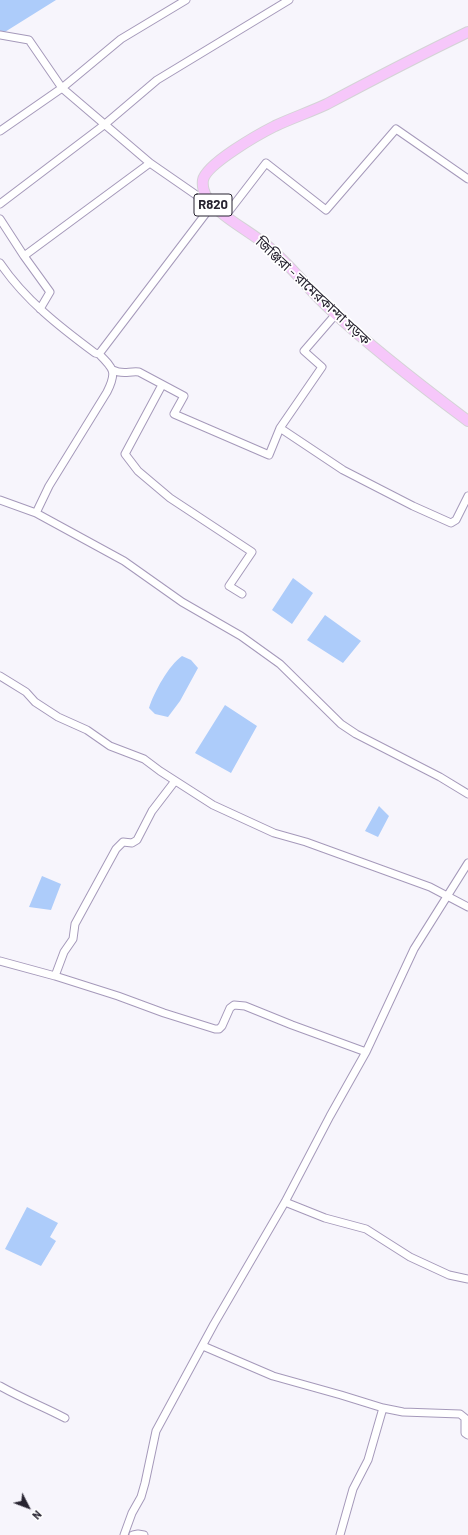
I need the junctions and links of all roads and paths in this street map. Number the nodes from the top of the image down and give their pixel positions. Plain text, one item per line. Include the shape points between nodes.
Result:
1 (186, 0) edge
2 (289, 0) edge
3 (468, 32) edge
4 (0, 35) edge
5 (62, 88) junction
6 (104, 125) junction
7 (0, 131) edge
8 (150, 163) junction
9 (468, 179) edge
10 (0, 204) edge
11 (215, 208) junction
12 (226, 216) junction
13 (0, 219) edge
14 (24, 256) junction
15 (0, 263) edge
16 (40, 309) junction
17 (336, 314) junction
18 (99, 354) junction
19 (113, 370) junction
20 (162, 385) junction
21 (468, 421) edge
22 (280, 428) junction
23 (468, 496) edge
24 (0, 500) edge
25 (36, 513) junction
26 (242, 594) dead end
27 (0, 676) edge
28 (175, 781) junction
29 (468, 794) edge
30 (468, 863) edge
31 (468, 907) edge
32 (0, 961) edge
33 (55, 976) junction
34 (366, 1052) junction
35 (285, 1202) junction
36 (468, 1279) edge
37 (203, 1346) junction
38 (0, 1386) edge
39 (383, 1408) junction
40 (65, 1418) dead end
41 (468, 1435) edge
42 (124, 1535) edge
43 (133, 1535) edge
44 (144, 1535) edge
45 (340, 1535) edge

1 - 5 street via 121,39
2 - 6 street via 157,80
3 - 11 main road, জিঞ্জিরা - রামেরকান্দা সড়ক / R820 via 325,105 275,126 225,157 206,173 203,179 206,198
4 - 5 street via 29,40
5 - 6 street
5 - 7 street
6 - 8 street
6 - 10 street
8 - 11 street
8 - 14 street
9 - 12 street via 396,129 326,210 266,162
11 - 12 main road, জিঞ্জিরা - রামেরকান্দা সড়ক / R820
11 - 18 street via 210,208 206,213
12 - 17 main road, জিঞ্জিরা - রামেরকান্দা সড়ক / R820 via 271,249
13 - 14 street
14 - 16 street via 50,292
15 - 16 street via 26,296
16 - 18 street
17 - 21 main road, জিঞ্জিরা - রামেরকান্দা সড়ক / R820 via 387,360
17 - 22 street via 304,351 322,367
18 - 19 street
19 - 20 street via 124,374 139,372
19 - 25 street via 113,379 107,392 53,480
20 - 22 street via 184,396 174,414 269,455
20 - 26 street via 125,454 138,471 170,498 252,552 229,586
22 - 23 street via 343,470 451,523 456,520
24 - 25 street
25 - 29 street via 124,561 182,602 241,636 280,664 346,728 440,776
27 - 28 street via 58,717 87,730 110,746 144,759
28 - 31 street via 213,805 274,833 430,887
28 - 33 street via 152,812 137,840 132,843 120,843 116,849 75,924 73,939 64,952
30 - 34 street via 414,949
32 - 33 street
33 - 34 street via 214,1029 222,1026 234,1005 245,1006
34 - 35 street
35 - 36 street via 325,1218 366,1229 410,1257 449,1275
35 - 37 street
37 - 39 street via 273,1376
37 - 42 street via 156,1431 145,1483
38 - 40 street
39 - 41 street via 460,1414 465,1418 465,1433
39 - 45 street via 368,1460 353,1489
43 - 44 street

